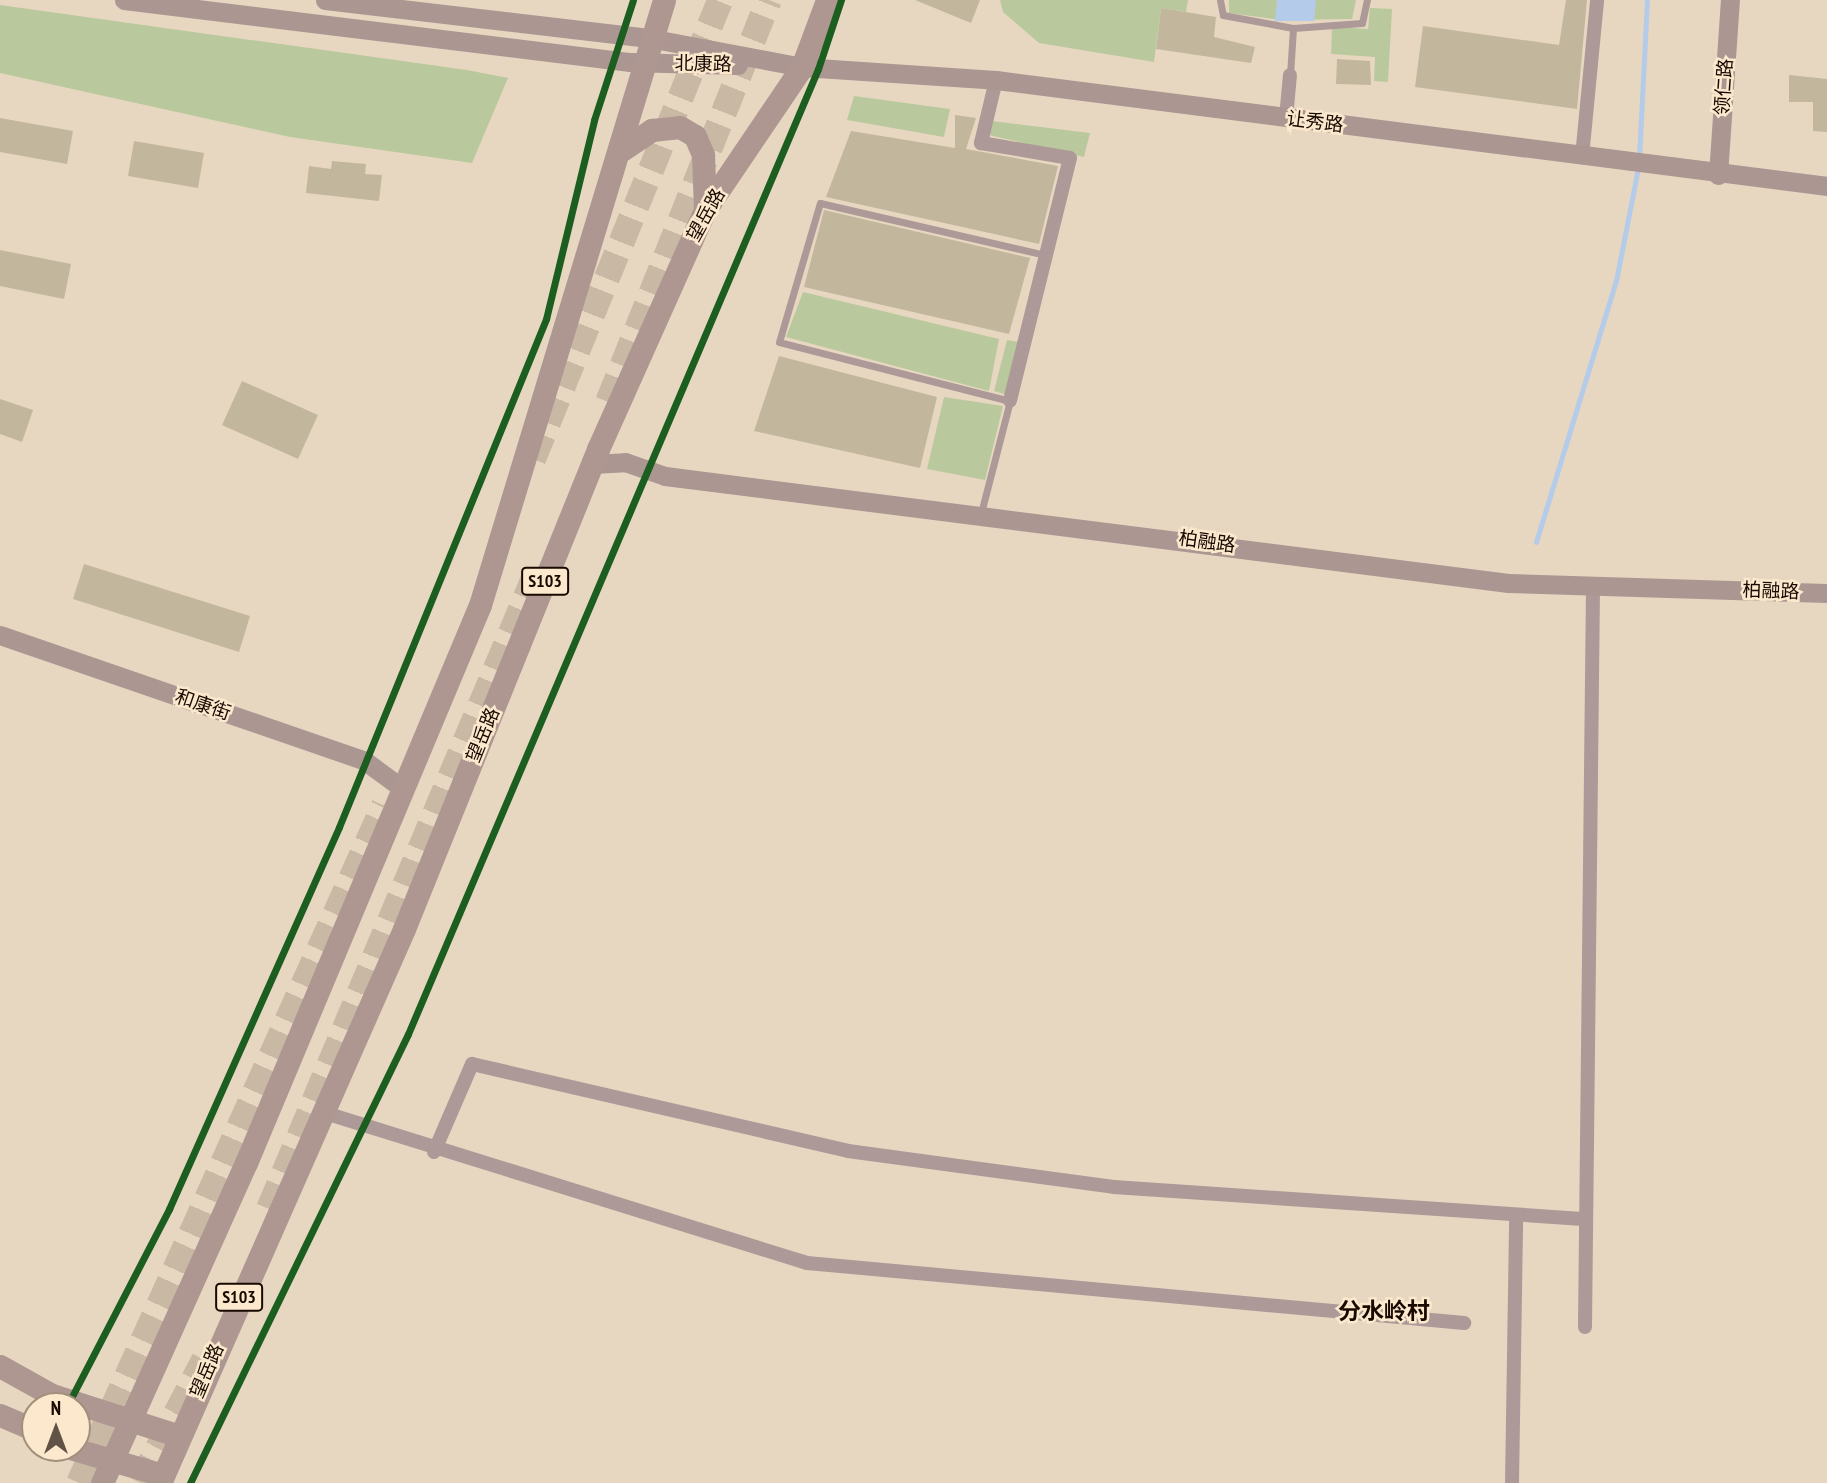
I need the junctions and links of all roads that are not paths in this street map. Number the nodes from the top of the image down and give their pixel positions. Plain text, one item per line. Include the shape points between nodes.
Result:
1 (124, 0) edge
2 (325, 0) edge
3 (664, 0) edge
4 (827, 0) edge
5 (1220, 0) edge
6 (1367, 0) edge
7 (1597, 0) edge
8 (1730, 0) edge
9 (1293, 29) junction
10 (649, 38) junction
11 (640, 62) junction
12 (802, 67) junction
13 (1290, 75) joint
14 (996, 80) junction
15 (1286, 118) junction
16 (622, 150) junction
17 (1581, 157) junction
18 (1717, 175) junction
19 (1827, 186) edge
20 (705, 210) junction
21 (1047, 256) junction
22 (1010, 401) junction
23 (592, 464) junction
24 (981, 513) junction
25 (1592, 586) junction
26 (1827, 593) edge
27 (0, 635) edge
28 (399, 786) junction
29 (322, 1112) junction
30 (434, 1152) junction
31 (1516, 1216) junction
32 (1586, 1219) junction
33 (1464, 1323) dead end
34 (1585, 1327) dead end
35 (0, 1366) edge
36 (0, 1415) edge
37 (134, 1419) junction
38 (21, 1424) edge
39 (180, 1436) junction
40 (91, 1455) edge
41 (114, 1462) junction
42 (161, 1479) edge
43 (102, 1483) edge
44 (1512, 1483) edge

1 - 11 street, 北康路
2 - 10 street, 北康路
3 - 10 main road, S103
4 - 12 main road, 望岳路 / S103
5 - 9 lane via 1223,15
6 - 9 lane via 1362,23
7 - 17 street
8 - 18 street, 领仁路
9 - 13 lane
10 - 11 main road, S103
10 - 12 street, 北康路
11 - 12 street, 北康路
11 - 16 main road, S103
12 - 14 street, 让秀路
12 - 20 main road, 望岳路 / S103
13 - 15 street
14 - 15 street, 让秀路
14 - 21 street via 981,143 1070,158
15 - 17 street, 让秀路
16 - 20 main road via 652,130 680,127 695,136 703,155
16 - 28 main road, S103 via 480,605
17 - 18 street, 让秀路
18 - 19 street, 让秀路
20 - 23 main road, 望岳路 / S103
21 - 22 street
21 - 22 lane via 820,203 779,342
22 - 24 lane
23 - 24 street, 柏融路 via 625,462 665,476
23 - 29 main road, 望岳路 / S103 via 404,929
24 - 25 street, 柏融路 via 1508,583
25 - 26 street, 柏融路
25 - 32 street
27 - 28 street, 和康街 via 366,761
28 - 37 main road, S103
29 - 30 street
29 - 39 main road, 望岳路 / S103
30 - 31 street via 472,1064 848,1151 1114,1187
30 - 33 street via 807,1263
31 - 32 street
31 - 44 street
32 - 34 street
35 - 37 main road via 51,1395
36 - 38 main road
37 - 39 main road
37 - 41 main road, S103
39 - 42 main road, 望岳路 / S103
40 - 41 main road
41 - 42 main road
41 - 43 main road, S103

